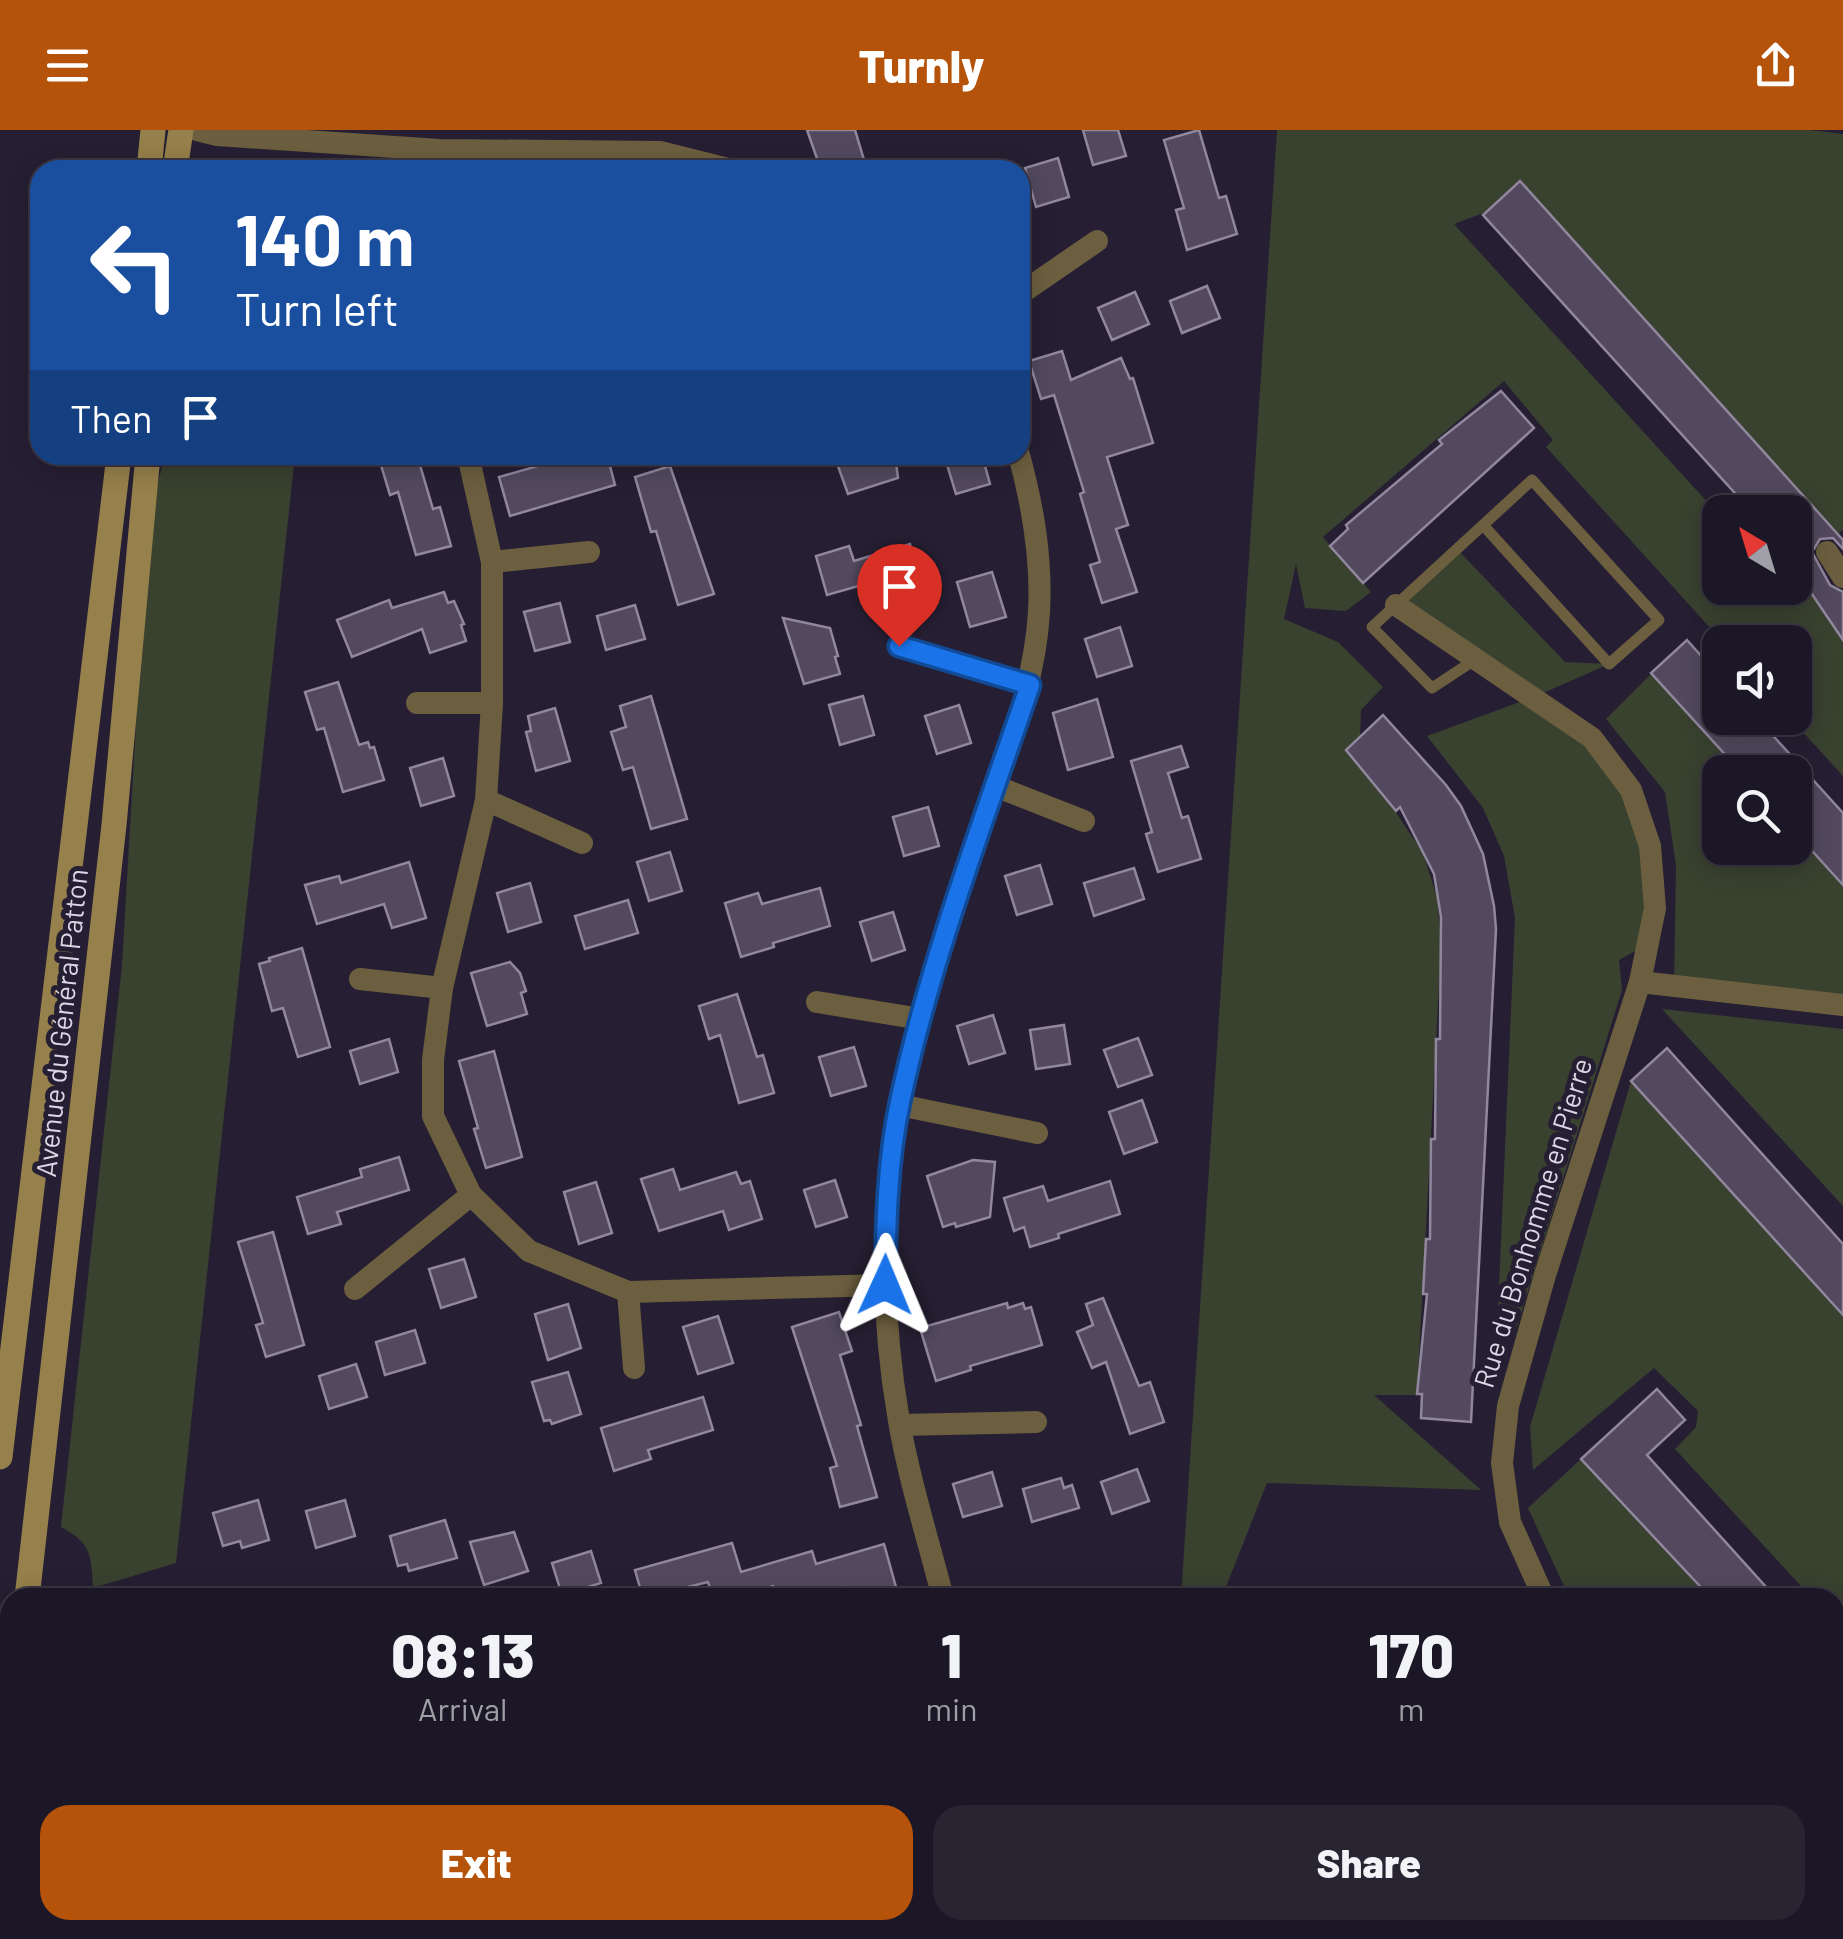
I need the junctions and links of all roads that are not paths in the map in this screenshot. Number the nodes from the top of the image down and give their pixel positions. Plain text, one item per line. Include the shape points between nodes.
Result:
1 (153, 130) edge
2 (181, 130) edge
3 (197, 130) edge
4 (149, 160) edge
5 (176, 160) edge
6 (438, 160) edge
7 (692, 160) edge
8 (1097, 241) dead end
9 (1030, 287) edge
10 (117, 465) edge
11 (147, 465) edge
12 (470, 465) edge
13 (1022, 465) edge
14 (1483, 525) junction
15 (590, 552) dead end
16 (1826, 552) dead end
17 (492, 562) junction
18 (1843, 578) edge
19 (1396, 605) junction
20 (899, 646) dead end
21 (1476, 659) junction
22 (1030, 685) junction
23 (417, 703) dead end
24 (492, 703) junction
25 (996, 786) junction
26 (486, 800) junction
27 (1084, 821) dead end
28 (582, 843) dead end
29 (360, 979) dead end
30 (1640, 982) junction
31 (442, 988) junction
32 (817, 1002) dead end
33 (1843, 1005) edge
34 (921, 1019) junction
35 (899, 1105) junction
36 (1037, 1133) dead end
37 (470, 1194) junction
38 (885, 1285) junction
39 (355, 1289) dead end
40 (628, 1292) junction
41 (634, 1368) dead end
42 (1036, 1422) dead end
43 (900, 1425) junction
44 (0, 1457) edge
45 (28, 1588) edge
46 (941, 1588) edge
47 (1540, 1588) edge

1 - 4 main road
2 - 5 main road
3 - 6 street
6 - 7 street via 660,152
8 - 9 street
10 - 44 main road, Avenue du Général Patton
11 - 45 main road, Avenue du Général Patton
12 - 17 street
13 - 22 street via 1039,555
14 - 14 lane via 1609,664 1658,620 1532,480
14 - 19 lane
15 - 17 street
16 - 18 street
17 - 24 street
19 - 21 street, Rue du Bonhomme en Pierre
19 - 21 lane via 1372,627 1432,688
20 - 22 street
21 - 30 street, Rue du Bonhomme en Pierre via 1592,738 1631,790 1650,846 1655,908
22 - 25 street
23 - 24 street
24 - 26 street
25 - 27 street
25 - 34 street
26 - 28 street
26 - 31 street
29 - 31 street
30 - 33 street
30 - 47 street, Rue du Bonhomme en Pierre via 1508,1406 1502,1462 1510,1522
31 - 37 street via 433,1116
32 - 34 street
34 - 35 street
35 - 36 street
35 - 38 street
37 - 39 street
37 - 40 street via 528,1251
38 - 40 street
38 - 43 street
40 - 41 street
42 - 43 street
43 - 46 street

